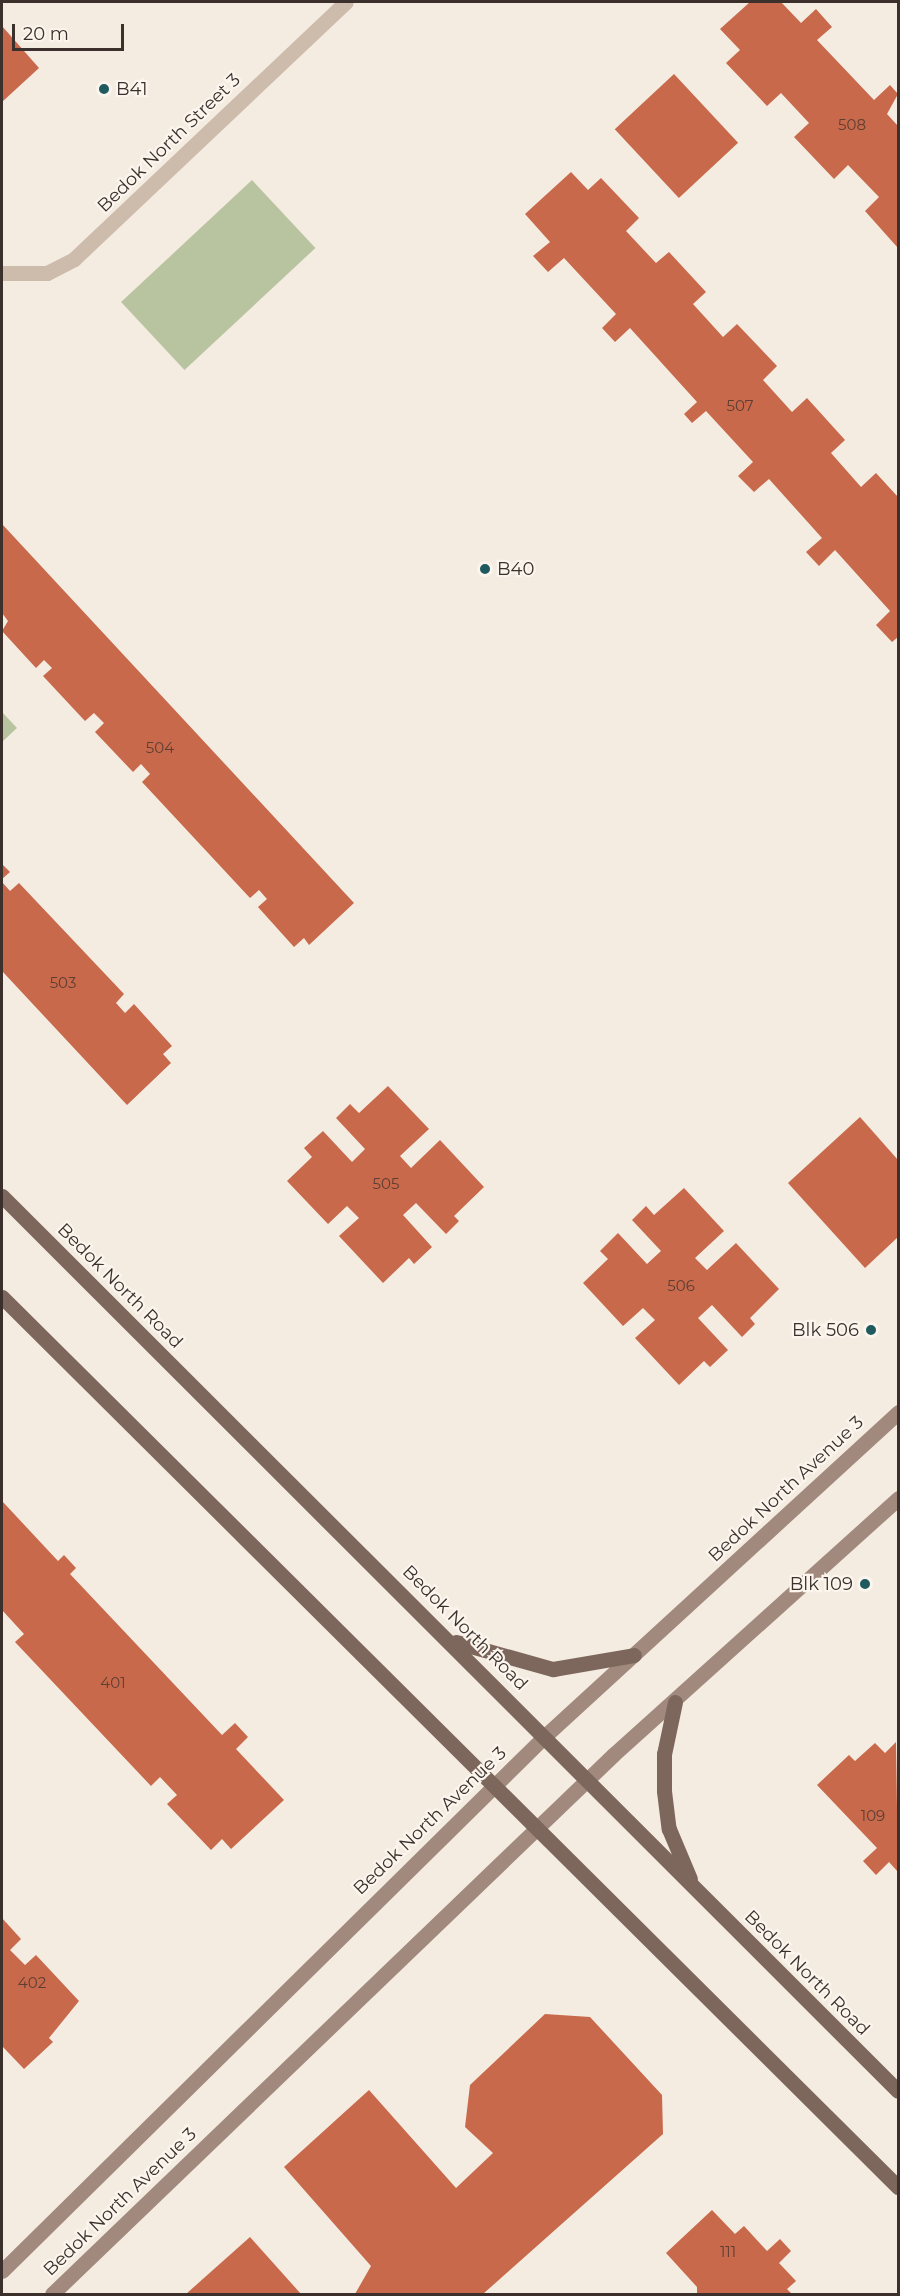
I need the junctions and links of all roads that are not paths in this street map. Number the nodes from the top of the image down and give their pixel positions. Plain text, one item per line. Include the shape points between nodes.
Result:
1 (346, 2) edge
2 (2, 273) edge
3 (2, 1196) edge
4 (2, 1297) edge
5 (898, 1412) edge
6 (898, 1498) edge
7 (451, 1640) junction
8 (634, 1655) junction
9 (675, 1702) junction
10 (546, 1736) junction
11 (590, 1780) junction
12 (494, 1787) junction
13 (540, 1827) junction
14 (694, 1888) junction
15 (898, 2091) edge
16 (898, 2187) edge
17 (2, 2271) edge
18 (52, 2295) edge

1 - 2 street, Bedok North Street 3 via 74,259 47,273
3 - 7 main road, Bedok North Road
4 - 12 main road
5 - 8 main road, Bedok North Avenue 3
6 - 9 main road, Bedok North Avenue 3
7 - 8 main road via 554,1670
7 - 10 main road, Bedok North Road
8 - 10 main road, Bedok North Avenue 3
9 - 11 main road, Bedok North Avenue 3
9 - 14 main road via 664,1754 664,1791 669,1829
10 - 11 main road, Bedok North Road
10 - 12 main road, Bedok North Avenue 3
11 - 13 main road, Bedok North Avenue 3
11 - 14 main road, Bedok North Road
12 - 13 main road
12 - 17 main road, Bedok North Avenue 3
13 - 16 main road
13 - 18 main road, Bedok North Avenue 3
14 - 15 main road, Bedok North Road

